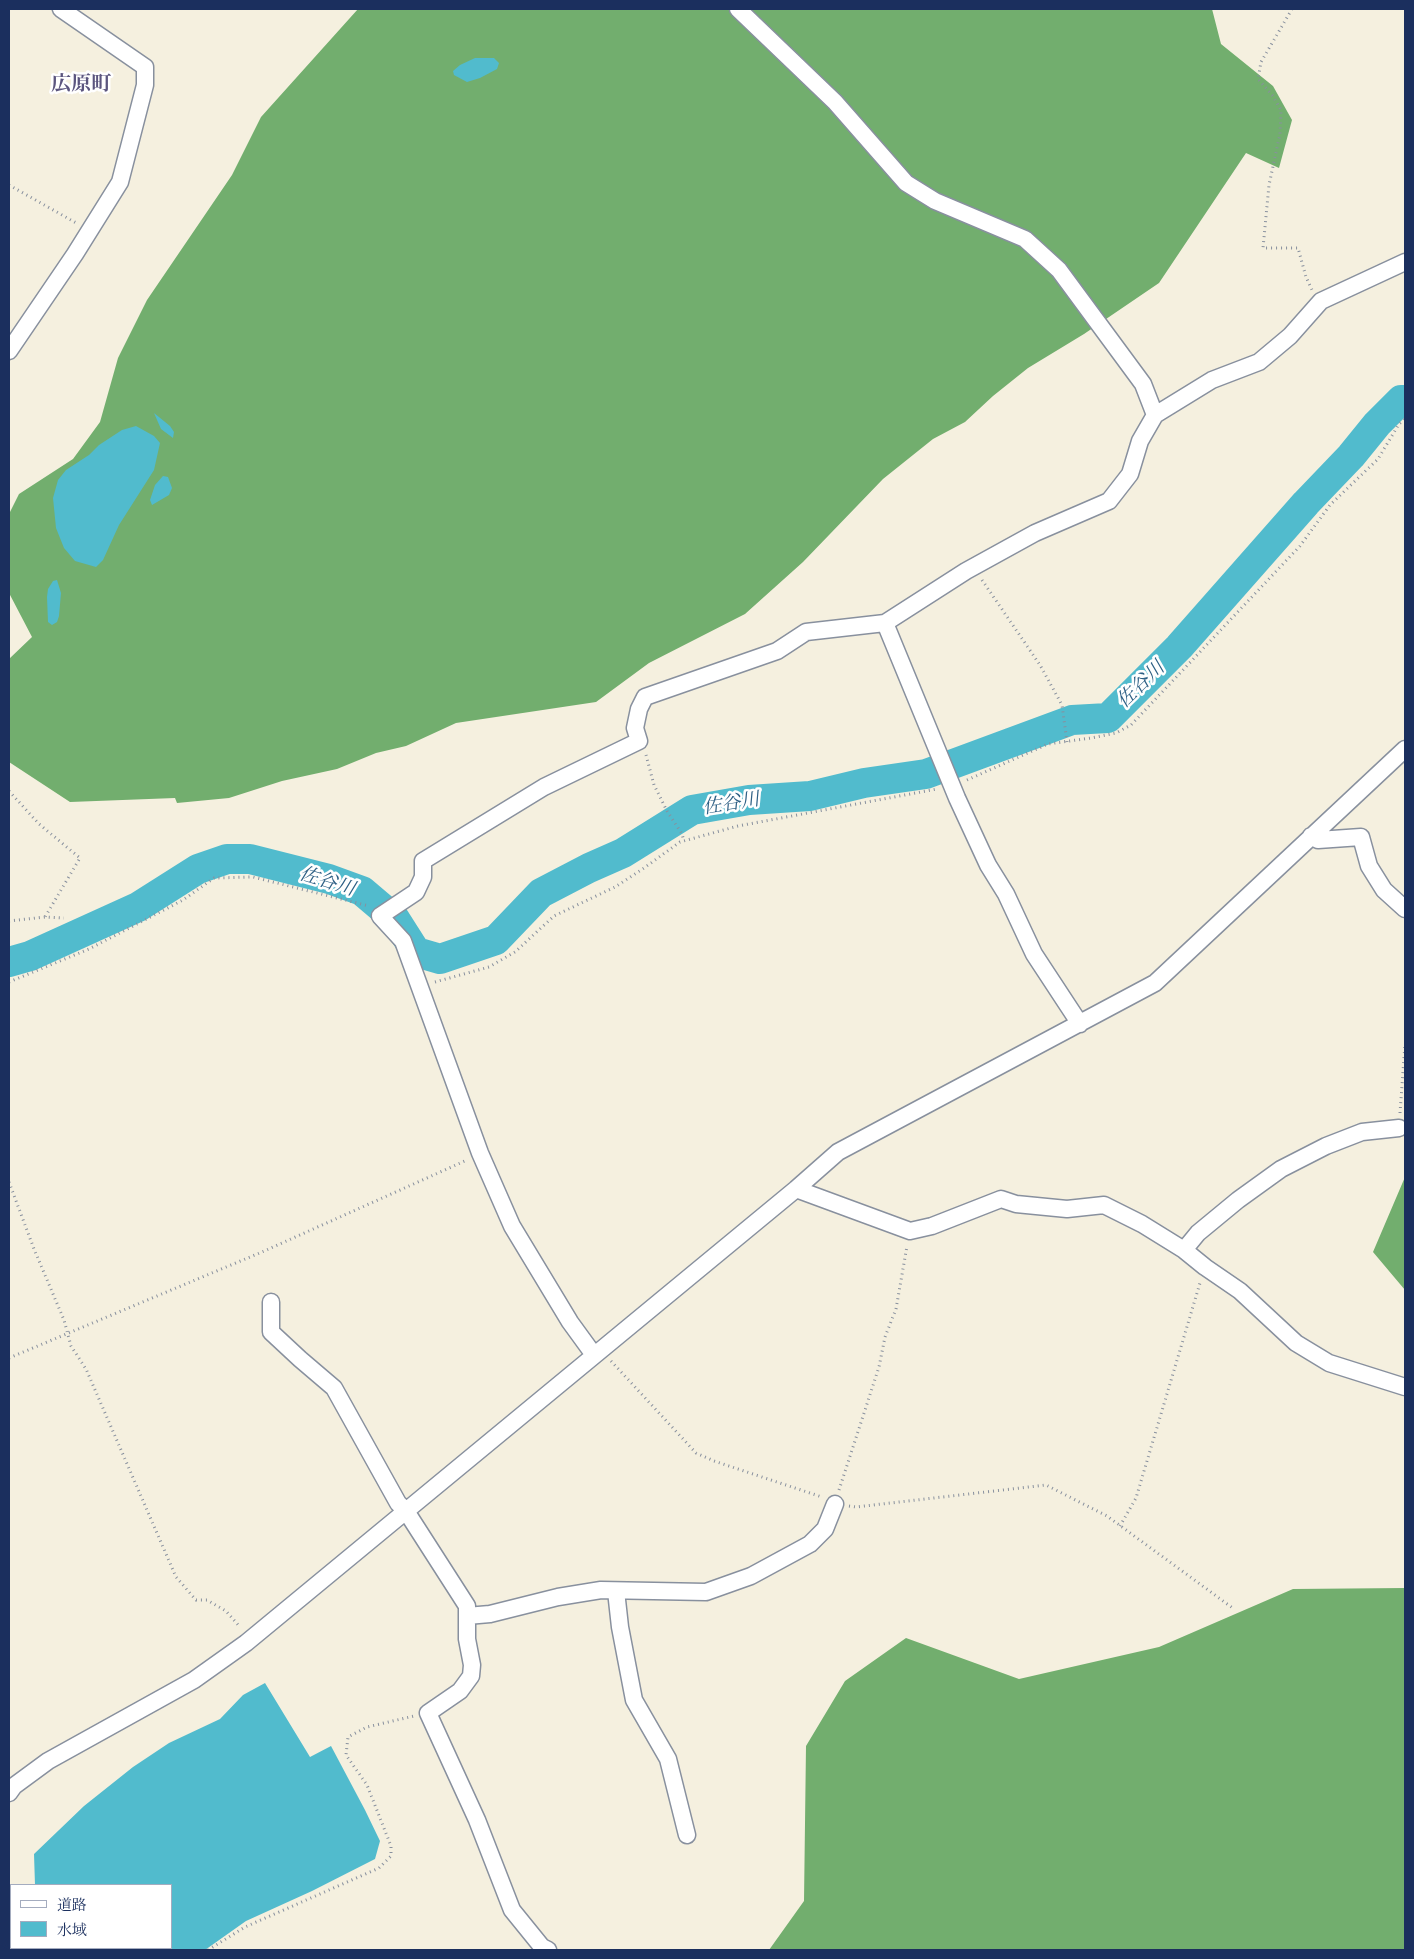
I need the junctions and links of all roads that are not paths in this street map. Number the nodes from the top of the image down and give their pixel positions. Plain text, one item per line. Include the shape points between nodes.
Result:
1 (62, 9) edge
2 (738, 9) edge
3 (81, 14) edge
4 (1405, 262) edge
5 (9, 351) edge
6 (1155, 415) junction
7 (885, 623) junction
8 (1405, 749) edge
9 (1311, 836) junction
10 (1405, 910) edge
11 (1080, 1024) junction
12 (1399, 1128) road end
13 (796, 1189) junction
14 (1184, 1250) junction
15 (271, 1302) dead end
16 (597, 1352) junction
17 (1405, 1387) edge
18 (835, 1504) road end
19 (406, 1511) junction
20 (616, 1591) junction
21 (467, 1616) junction
22 (9, 1793) edge
23 (687, 1835) dead end
24 (548, 1950) edge

1 - 3 street
2 - 6 street via 835,102 906,184 935,201 1025,239 1059,270 1143,384
3 - 5 street via 145,67 145,85 120,182
4 - 6 street via 1321,301 1290,336 1259,362 1212,380
6 - 7 street via 1140,441 1130,474 1108,501 1035,533 966,571
7 - 11 street via 988,865 1006,894 1034,954
7 - 16 street via 806,632 777,651 645,697 638,708 635,728 639,740 544,787 423,861 423,877 416,892 380,916 402,941 480,1153 512,1226 570,1322
8 - 9 street
9 - 10 street via 1318,840 1361,837 1369,866 1384,890
9 - 11 street via 1155,983
11 - 13 street via 838,1152
12 - 14 street via 1362,1132 1281,1169 1238,1200
13 - 14 street via 910,1231 932,1226 1001,1199 1016,1204 1067,1209 1104,1205
13 - 16 street
14 - 17 street via 1240,1291 1296,1343 1329,1363
15 - 19 street via 271,1332 334,1388 398,1503
16 - 19 street
18 - 20 street via 825,1529 810,1544 751,1576 706,1592
19 - 21 street via 467,1606
19 - 22 street via 250,1640 194,1680 48,1761
20 - 21 street via 601,1590 558,1597 490,1614
20 - 23 street via 634,1700 668,1759
21 - 24 street via 471,1676 460,1691 428,1713 477,1820 512,1910

